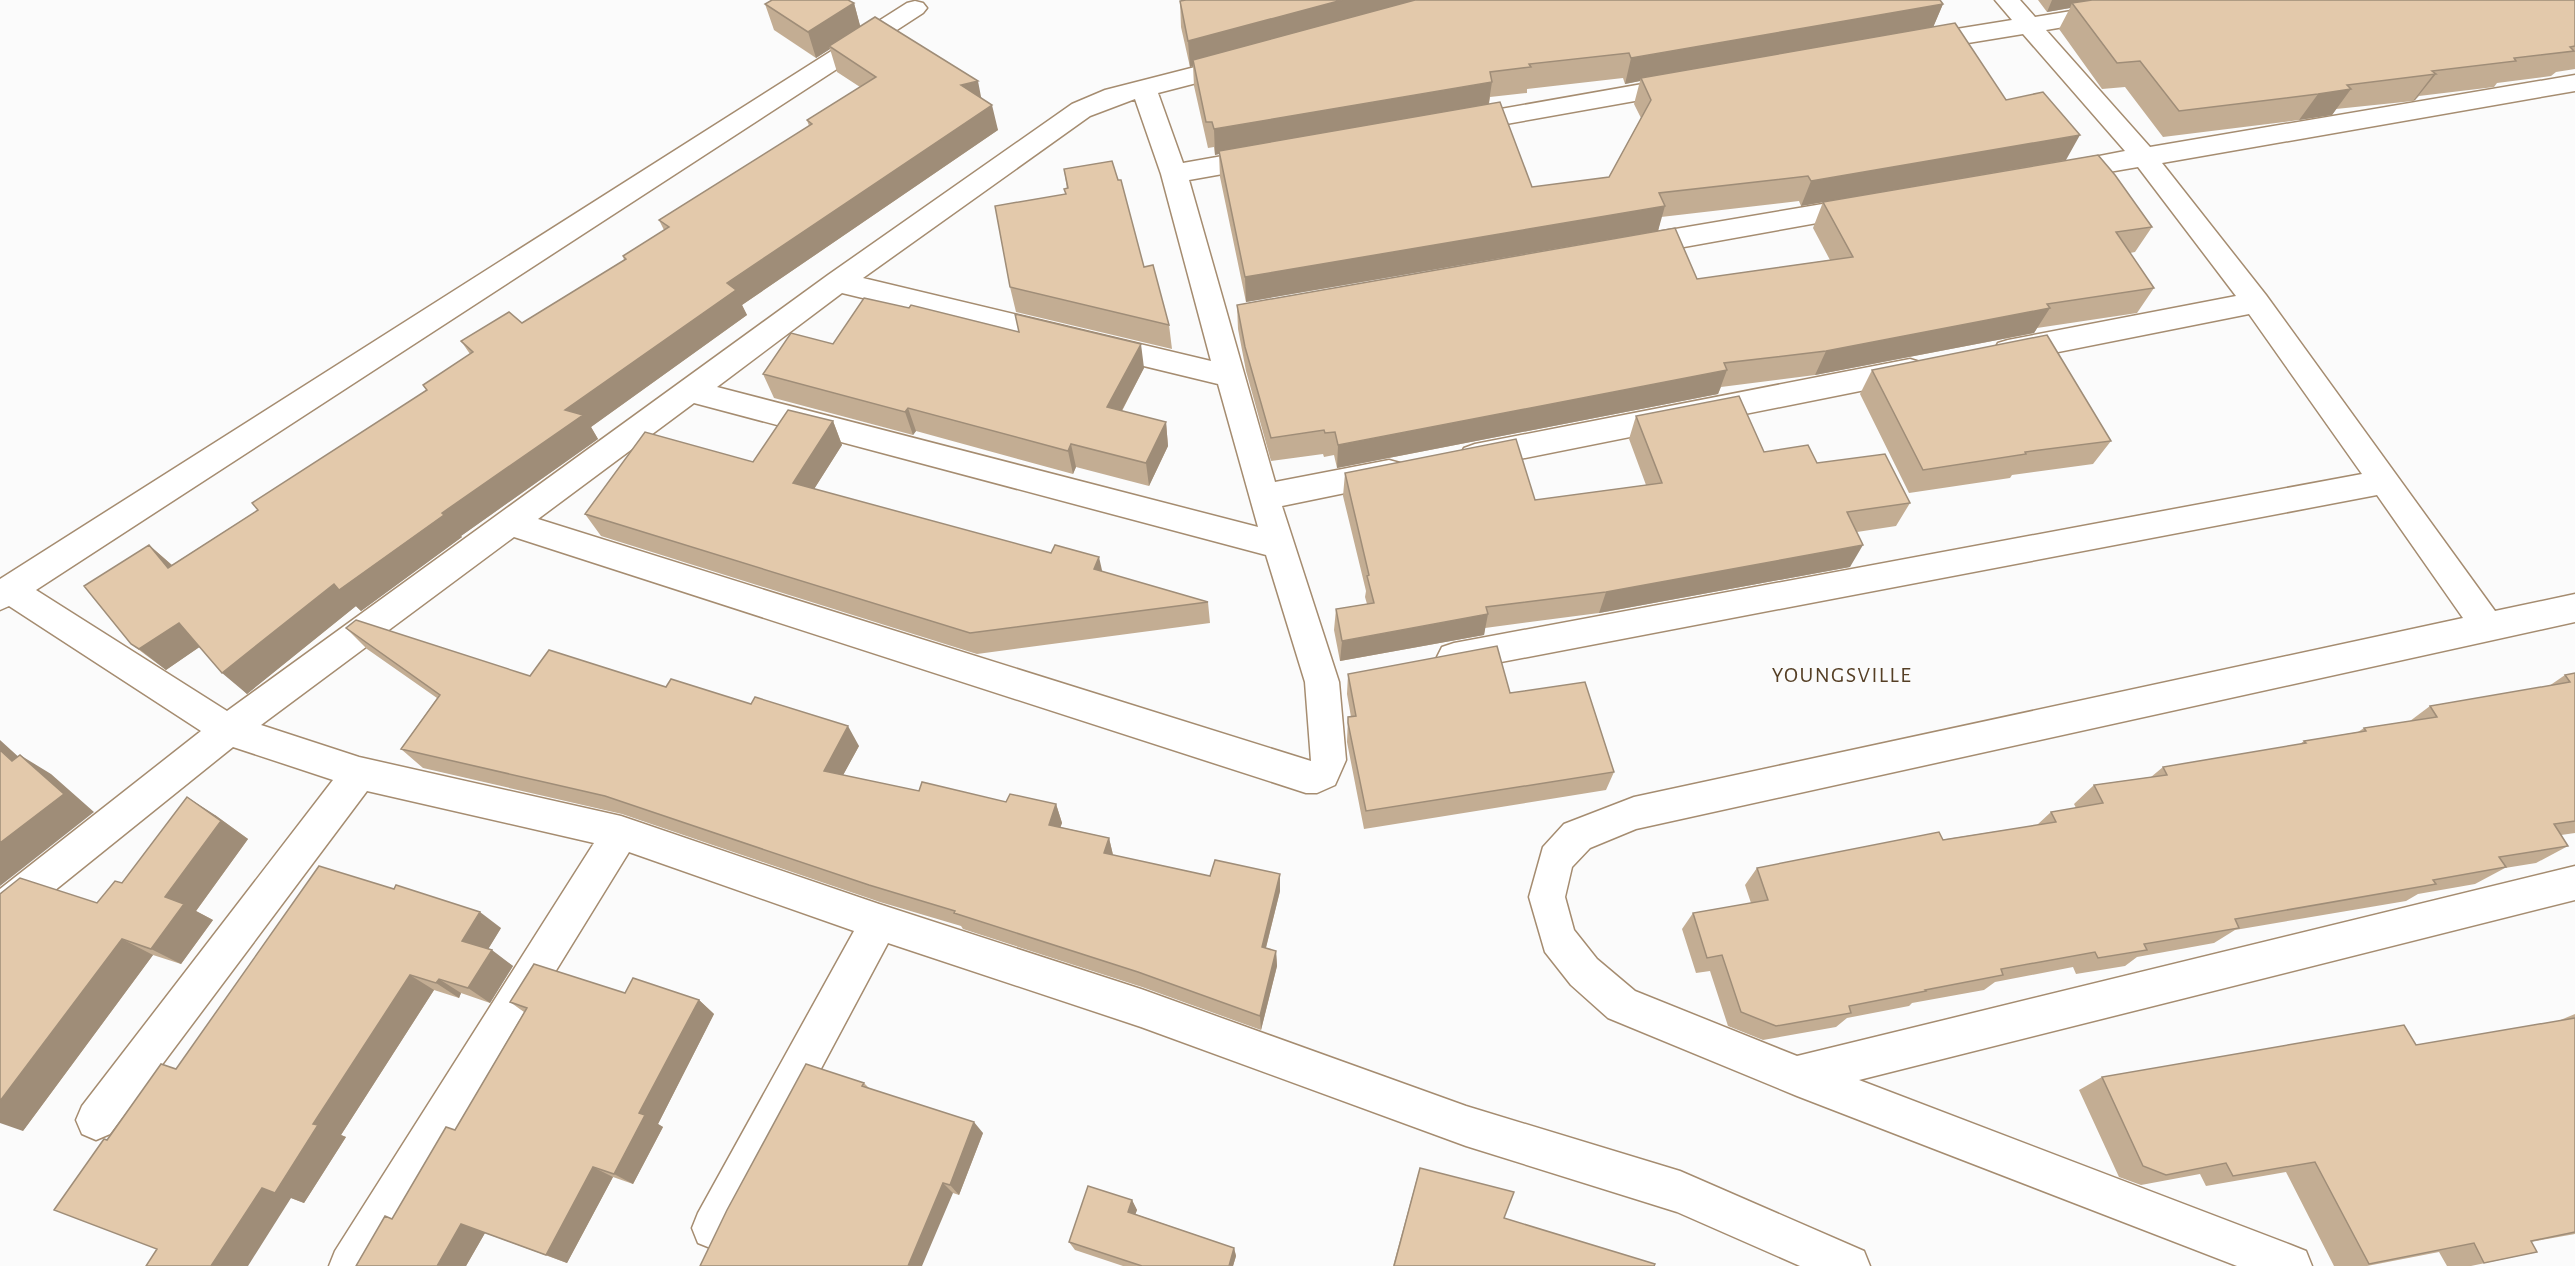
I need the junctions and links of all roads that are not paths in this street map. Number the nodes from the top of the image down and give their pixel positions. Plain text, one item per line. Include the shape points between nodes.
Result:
1 (2007, 0) edge
2 (2183, 0) edge
3 (915, 8) dead end
4 (2028, 24) junction
5 (1899, 46) edge
6 (1269, 56) edge
7 (1701, 81) edge
8 (2575, 83) edge
9 (1144, 90) junction
10 (1443, 127) edge
11 (1291, 153) edge
12 (2144, 157) junction
13 (1174, 174) junction
14 (2038, 175) edge
15 (1885, 202) edge
16 (1615, 250) edge
17 (838, 282) junction
18 (2256, 302) junction
19 (1976, 357) edge
20 (1941, 364) edge
21 (1230, 376) junction
22 (691, 391) junction
23 (1451, 460) edge
24 (1416, 467) edge
25 (2383, 482) junction
26 (1264, 497) junction
27 (510, 523) junction
28 (1280, 546) junction
29 (5, 593) edge
30 (2575, 608) edge
31 (2488, 627) junction
32 (1428, 662) edge
33 (228, 730) junction
34 (359, 773) junction
35 (621, 834) junction
36 (2575, 883) edge
37 (0, 912) edge
38 (879, 922) junction
39 (1797, 1076) junction
40 (96, 1120) dead end
41 (713, 1228) dead end
42 (350, 1266) edge
43 (1849, 1266) edge
44 (2291, 1266) edge

1 - 4 street
2 - 4 street
3 - 29 street
4 - 5 street
4 - 12 street
6 - 9 street
7 - 10 street
8 - 12 street
9 - 13 street
9 - 17 street via 1114,96 1081,110
11 - 13 street
12 - 14 street
12 - 18 street
13 - 21 street via 1226,318
15 - 16 street
17 - 21 street
17 - 22 street
18 - 19 street
18 - 25 street
20 - 23 street
21 - 26 street
22 - 27 street
22 - 28 street
24 - 26 street
25 - 31 street
25 - 32 street
26 - 28 street
27 - 28 street via 1305,777 1317,777 1323,774 1329,760 1334,680
27 - 33 street
29 - 33 street
30 - 31 street
31 - 39 street via 1634,813 1577,836 1556,859 1547,897 1558,939 1584,972 1622,1005
33 - 34 street
33 - 37 street
34 - 35 street
34 - 40 street
35 - 38 street
35 - 42 street
36 - 39 street
38 - 41 street
38 - 43 street via 1141,1008 1466,1126 1680,1192
39 - 44 street

